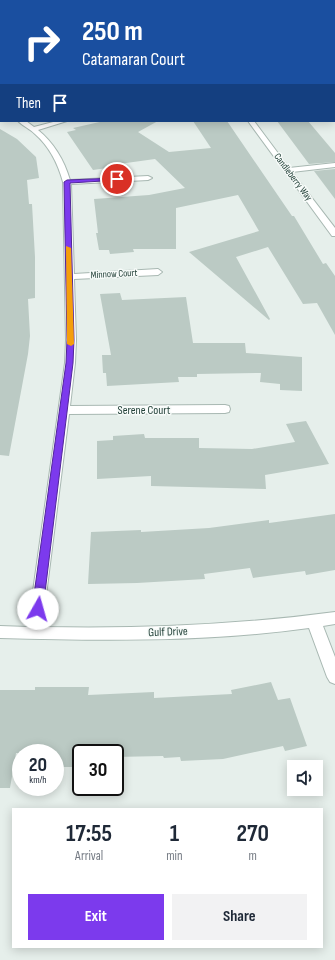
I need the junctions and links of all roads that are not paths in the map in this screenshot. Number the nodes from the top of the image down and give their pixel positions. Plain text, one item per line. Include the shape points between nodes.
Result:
1 (23, 122) edge
2 (60, 122) edge
3 (252, 122) edge
4 (34, 129) junction
5 (335, 165) edge
6 (288, 170) junction
7 (148, 178) dead end
8 (67, 182) junction
9 (335, 234) edge
10 (158, 272) dead end
11 (69, 277) junction
12 (225, 409) dead end
13 (63, 410) junction
14 (335, 618) edge
15 (314, 621) junction
16 (0, 632) edge
17 (34, 633) junction
18 (335, 676) edge

1 - 4 street
2 - 4 street
3 - 6 street, Candleberry Way
4 - 8 street via 60,159
5 - 6 street
6 - 9 street, Candleberry Way
7 - 8 street
8 - 11 street
10 - 11 street, Minnow Court
11 - 13 street via 70,363
12 - 13 street, Serene Court
13 - 17 street
14 - 15 street, Gulf Drive
15 - 17 street, Gulf Drive via 178,632
15 - 18 street
16 - 17 street, Gulf Drive

